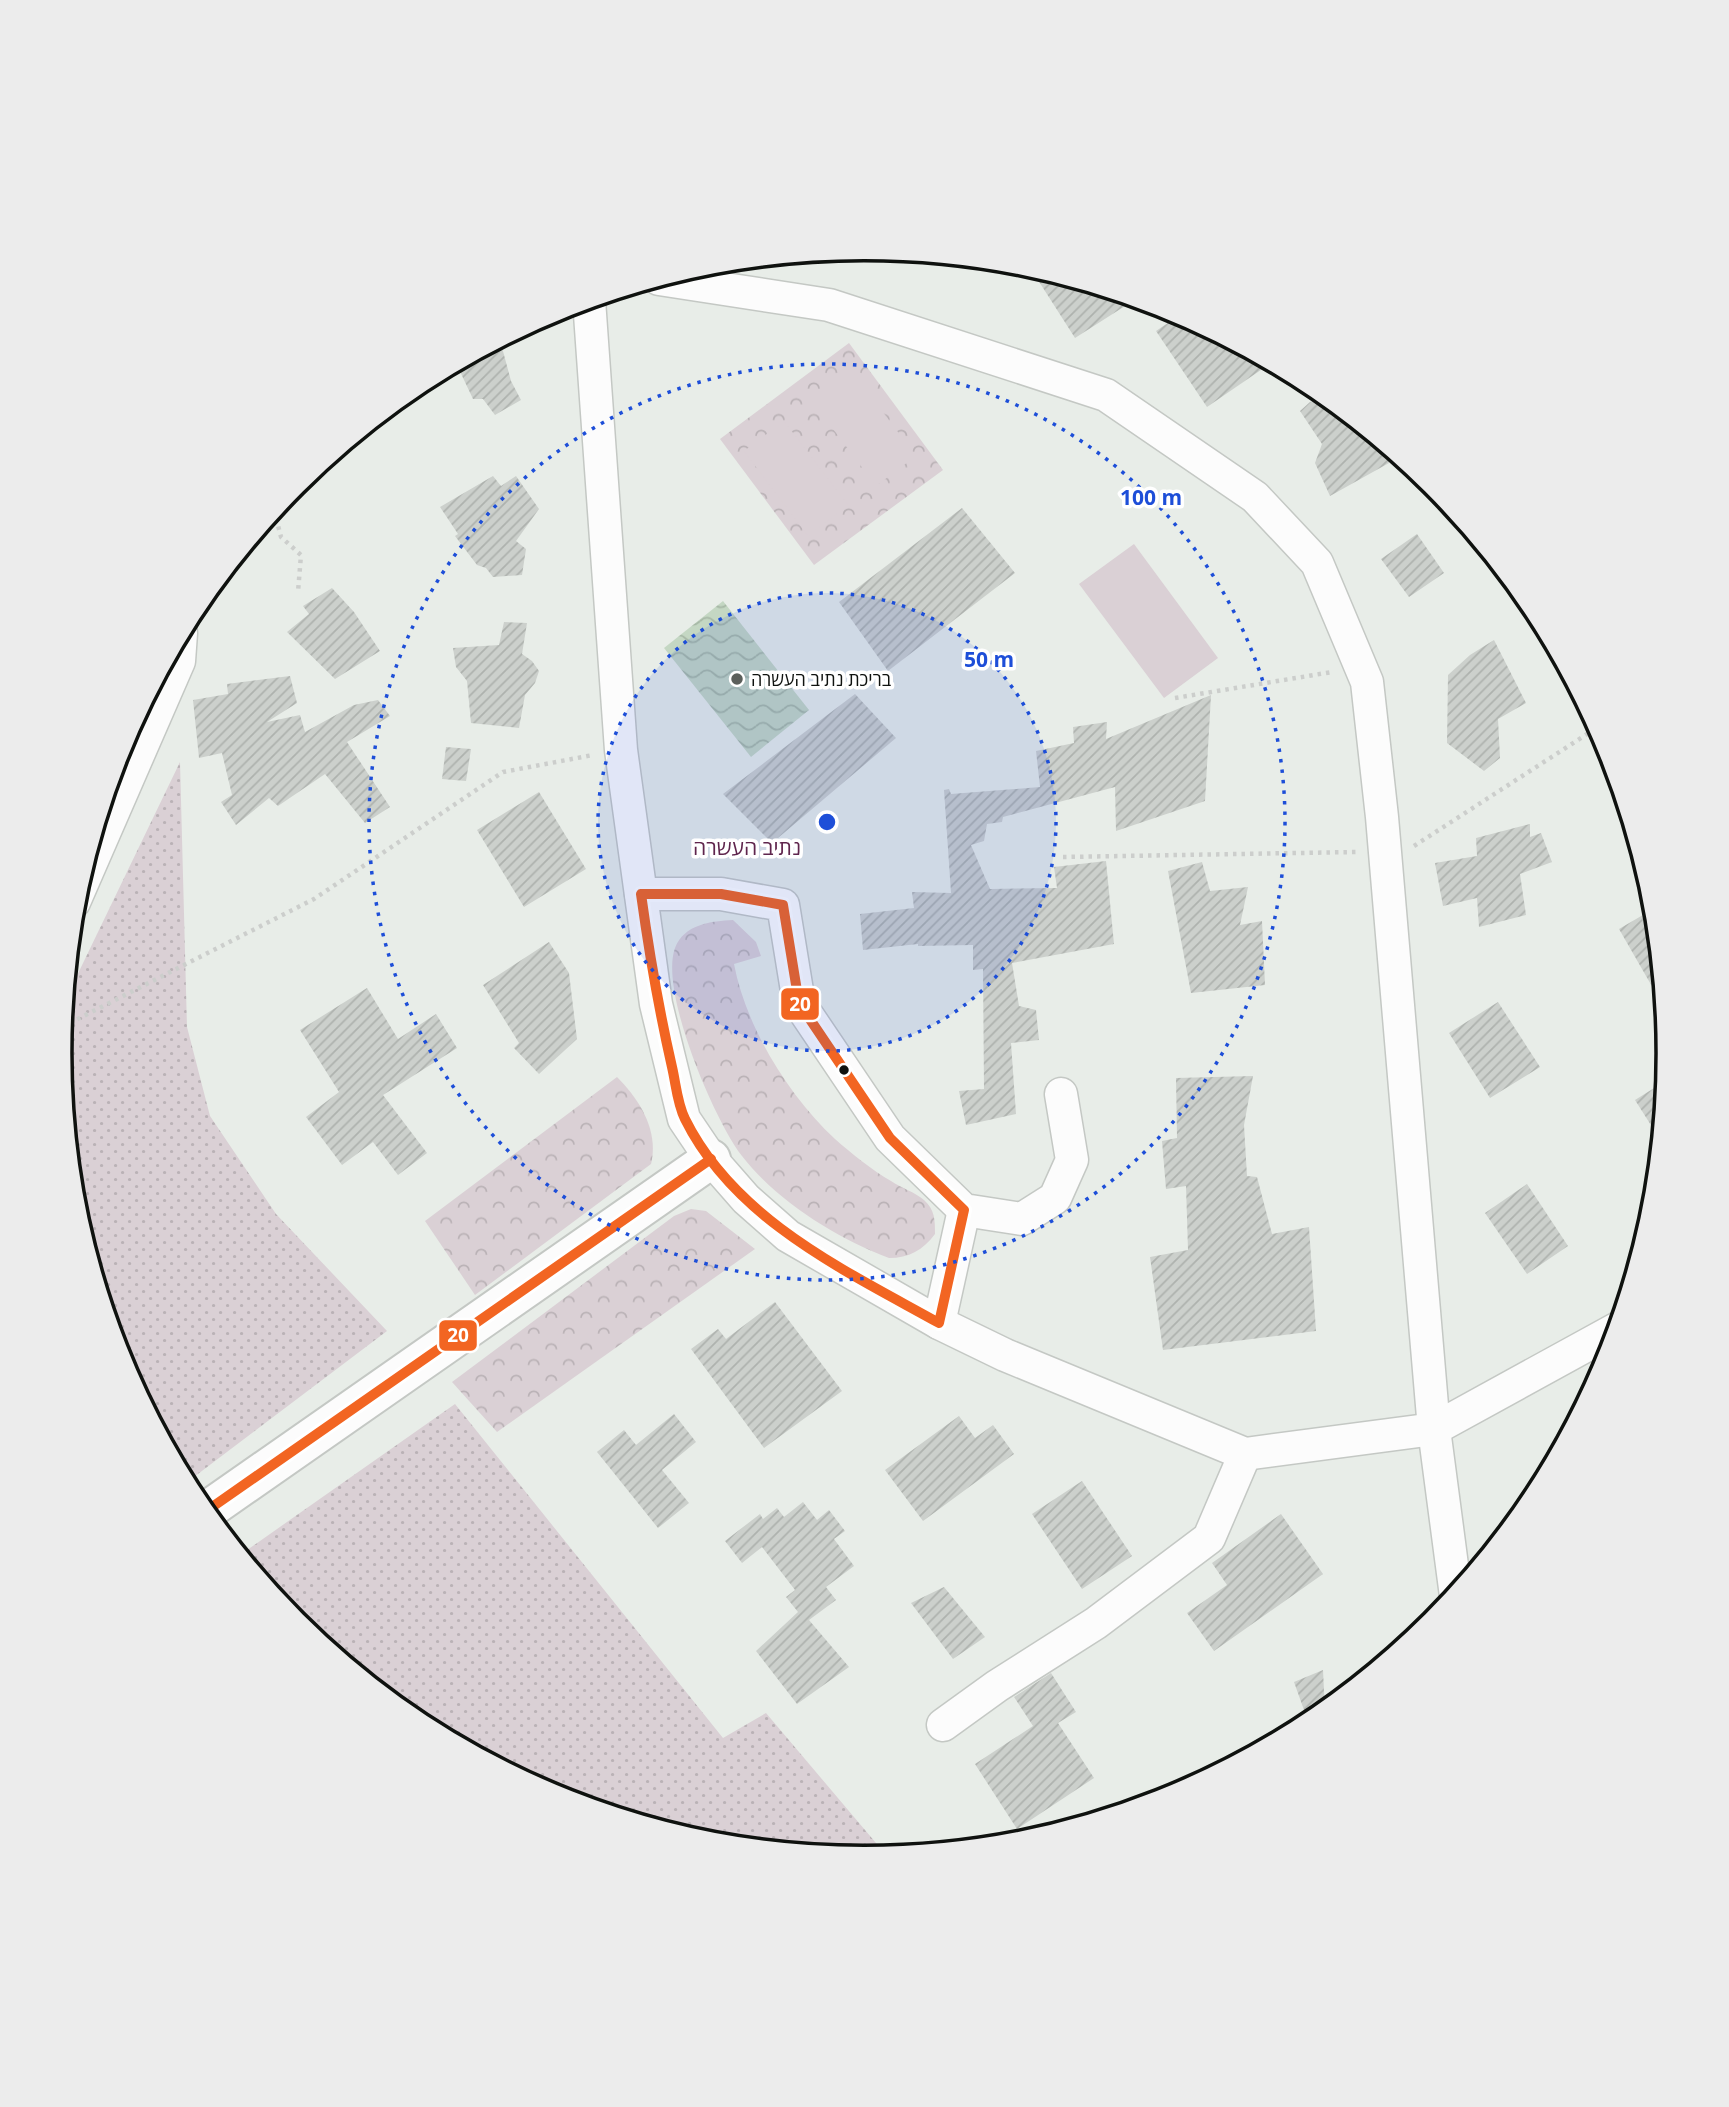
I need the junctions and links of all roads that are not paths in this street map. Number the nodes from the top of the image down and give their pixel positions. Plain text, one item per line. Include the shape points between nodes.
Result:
1 (682, 283) edge
2 (590, 310) edge
3 (179, 655) edge
4 (102, 837) edge
5 (641, 894) junction
6 (1061, 1094) dead end
7 (711, 1159) junction
8 (964, 1210) junction
9 (939, 1323) junction
10 (1605, 1335) edge
11 (1434, 1429) junction
12 (1245, 1454) junction
13 (214, 1506) edge
14 (1454, 1583) edge
15 (943, 1725) dead end

1 - 11 street via 828,305 1106,395 1255,497 1317,563 1367,682
2 - 5 street via 621,750
3 - 4 street
5 - 7 street via 656,1004 684,1119
5 - 8 street via 721,894 783,905 799,1003 890,1139
6 - 8 street via 1072,1160 1055,1198 1022,1219
7 - 9 street via 746,1199 788,1236
7 - 13 street
8 - 9 street
9 - 12 street
10 - 11 street
11 - 12 street
11 - 14 street
12 - 15 street via 1209,1538 1096,1623

